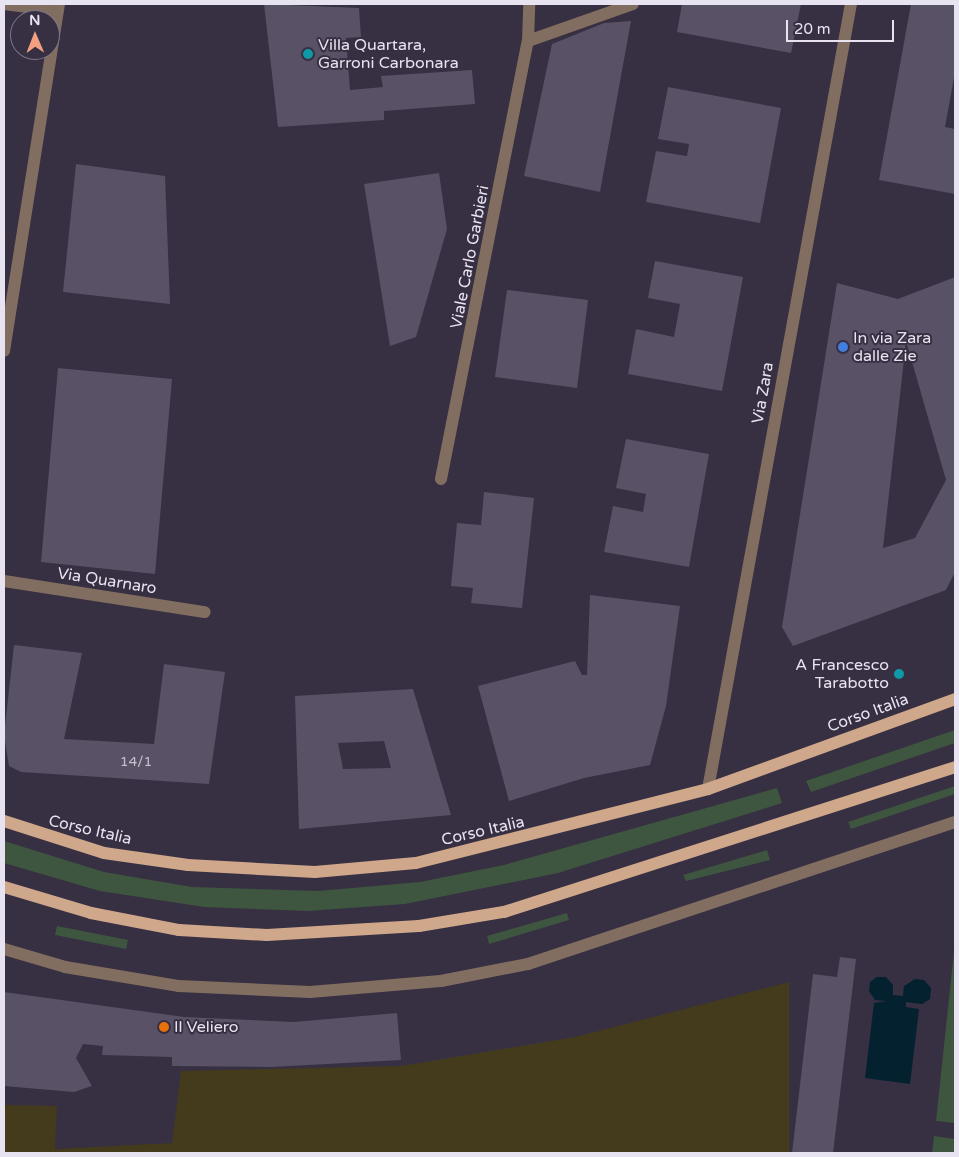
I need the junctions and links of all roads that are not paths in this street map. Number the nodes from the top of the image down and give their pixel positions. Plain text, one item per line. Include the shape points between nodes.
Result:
1 (4, 4) edge
2 (530, 4) edge
3 (633, 4) edge
4 (851, 4) edge
5 (58, 7) edge
6 (528, 41) junction
7 (10, 262) edge
8 (4, 351) edge
9 (441, 479) dead end
10 (4, 581) edge
11 (205, 612) dead end
12 (955, 699) edge
13 (955, 767) edge
14 (708, 789) junction
15 (4, 821) edge
16 (955, 822) edge
17 (4, 887) edge
18 (4, 948) edge

1 - 5 street
2 - 6 street, Viale Carlo Garbieri
3 - 6 street
4 - 14 street, Via Zara
5 - 7 street
6 - 9 street, Viale Carlo Garbieri
7 - 8 street
10 - 11 street, Via Quarnaro
12 - 14 main road, Corso Italia
13 - 17 main road via 504,912 420,926 267,935 179,930 91,913
14 - 15 main road, Corso Italia via 416,863 315,872 188,865 104,853
16 - 18 street via 545,959 441,981 310,992 179,986 65,967

